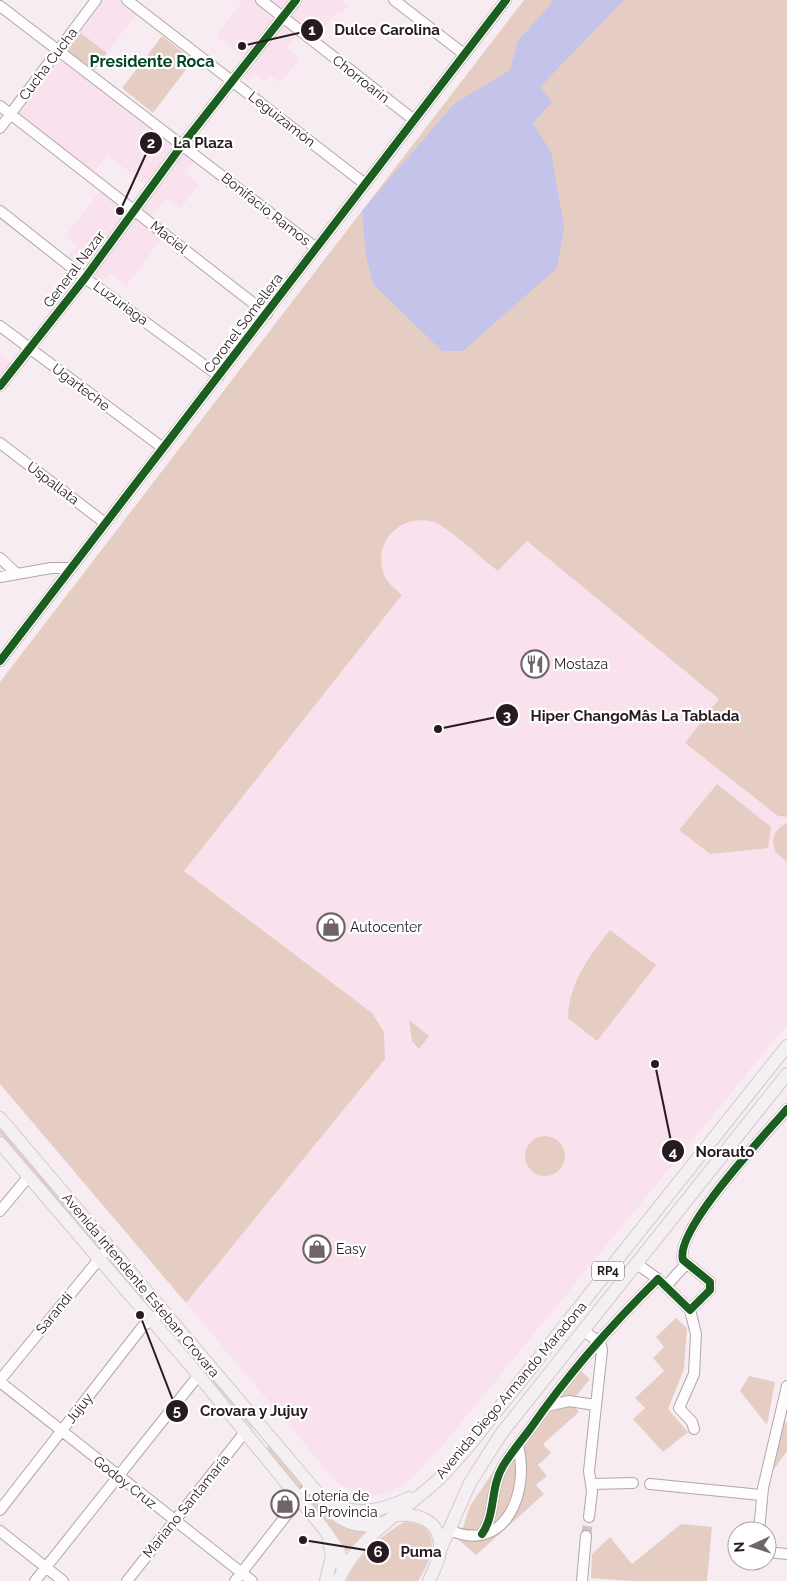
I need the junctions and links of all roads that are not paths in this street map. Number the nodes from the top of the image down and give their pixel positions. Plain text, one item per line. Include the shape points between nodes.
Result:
1 (96, 0) edge
2 (127, 0) edge
3 (261, 0) edge
4 (296, 0) edge
5 (394, 0) edge
6 (506, 0) edge
7 (0, 6) edge
8 (283, 17) junction
9 (58, 51) junction
10 (464, 54) junction
11 (233, 81) junction
12 (0, 106) edge
13 (10, 114) junction
14 (414, 120) junction
15 (0, 128) edge
16 (182, 145) junction
17 (366, 184) junction
18 (134, 210) junction
19 (0, 211) edge
20 (316, 248) junction
21 (85, 278) junction
22 (267, 314) junction
23 (0, 326) edge
24 (29, 348) junction
25 (219, 376) junction
26 (0, 386) edge
27 (0, 443) edge
28 (163, 448) junction
29 (105, 523) junction
30 (0, 558) edge
31 (70, 568) junction
32 (17, 574) junction
33 (0, 578) edge
34 (0, 662) edge
35 (787, 1046) edge
36 (785, 1083) edge
37 (787, 1109) edge
38 (0, 1118) edge
39 (0, 1143) edge
40 (28, 1176) junction
41 (0, 1211) edge
42 (109, 1247) junction
43 (98, 1257) junction
44 (687, 1263) junction
45 (637, 1264) junction
46 (663, 1282) junction
47 (690, 1310) junction
48 (163, 1311) junction
49 (151, 1319) junction
50 (583, 1331) junction
51 (600, 1342) junction
52 (198, 1376) junction
53 (0, 1381) edge
54 (787, 1386) edge
55 (595, 1405) junction
56 (547, 1406) junction
57 (694, 1430) dead end
58 (60, 1431) junction
59 (245, 1432) junction
60 (518, 1445) junction
61 (117, 1476) junction
62 (633, 1483) dead end
63 (591, 1484) junction
64 (650, 1484) dead end
65 (310, 1485) junction
66 (762, 1495) junction
67 (300, 1499) junction
68 (323, 1501) junction
69 (0, 1510) edge
70 (395, 1512) junction
71 (589, 1517) tunnel mouth
72 (174, 1520) junction
73 (760, 1521) edge
74 (324, 1529) junction
75 (449, 1530) junction
76 (0, 1531) edge
77 (482, 1534) junction
78 (586, 1536) tunnel mouth
79 (441, 1548) junction
80 (46, 1568) junction
81 (242, 1572) junction
82 (341, 1576) edge
83 (35, 1581) edge
84 (62, 1581) edge
85 (127, 1581) edge
86 (235, 1581) edge
87 (252, 1581) edge
88 (326, 1581) edge
89 (429, 1581) edge
90 (582, 1581) edge

1 - 9 street, Cucha Cucha
2 - 11 street, Leguizamón
3 - 8 street, Chorroarín
4 - 8 street, General Nazar
5 - 10 street
6 - 10 street, Coronel Somellera
7 - 9 street, Bonifacio Ramos
8 - 11 street, General Nazar
8 - 14 street, Chorroarín
9 - 13 street, Cucha Cucha
9 - 16 street, Bonifacio Ramos
10 - 14 street, Coronel Somellera
11 - 16 street, General Nazar
11 - 17 street, Leguizamón
12 - 13 street, Maciel
13 - 15 street, Cucha Cucha
13 - 18 street, Maciel
14 - 17 street, Coronel Somellera
16 - 18 street, General Nazar
16 - 20 street, Bonifacio Ramos
17 - 20 street, Coronel Somellera
18 - 21 street, General Nazar
18 - 22 street, Maciel
19 - 21 street, Luzuriaga
20 - 22 street, Coronel Somellera
21 - 24 street, General Nazar
21 - 25 street, Luzuriaga
22 - 25 street, Coronel Somellera
23 - 24 street, Ugarteche
24 - 26 street, General Nazar
24 - 28 street, Ugarteche
25 - 28 street, Coronel Somellera
27 - 29 street, Uspallata
28 - 29 street, Coronel Somellera
29 - 31 street, Coronel Somellera
30 - 32 street
31 - 32 street
31 - 34 street, Coronel Somellera
32 - 33 street
35 - 70 main road, Avenida Diego Armando Maradona / RP4 via 453,1464 424,1492
36 - 45 main road, Avenida Diego Armando Maradona / RP4
37 - 44 street via 696,1219 682,1249 683,1260
38 - 42 main road, Avenida Intendente Esteban Crovara
39 - 40 main road, Avenida Intendente Esteban Crovara
40 - 41 street
40 - 43 main road, Avenida Intendente Esteban Crovara
42 - 43 street, Sarandí
42 - 48 main road, Avenida Intendente Esteban Crovara
43 - 49 main road, Avenida Intendente Esteban Crovara
43 - 53 street, Sarandí
44 - 46 street
44 - 47 street via 710,1282 711,1287
45 - 46 street
45 - 50 main road, Avenida Diego Armando Maradona / RP4
46 - 47 street
46 - 51 street via 621,1315
47 - 57 street via 696,1334 694,1374 678,1408 692,1422
48 - 49 street, Jujuy
48 - 65 main road, Avenida Intendente Esteban Crovara
49 - 52 main road, Avenida Intendente Esteban Crovara
49 - 58 street, Jujuy
50 - 51 street
50 - 75 main road, Avenida Diego Armando Maradona / RP4 via 487,1454
51 - 55 street via 602,1350
51 - 56 street via 574,1369
52 - 59 main road, Avenida Intendente Esteban Crovara
52 - 61 street
53 - 58 street, Godoy Cruz
54 - 66 street
55 - 56 street via 569,1401
55 - 63 street via 589,1471
56 - 60 street
58 - 61 street, Godoy Cruz
58 - 69 street, Jujuy
59 - 67 main road, Avenida Intendente Esteban Crovara
59 - 72 street, Mariano Santamaría
60 - 77 street via 502,1469 489,1520
60 - 77 street via 523,1472 516,1501 504,1522
61 - 72 street, Godoy Cruz
61 - 80 street
62 - 63 street
63 - 71 street
64 - 66 street
65 - 67 street
65 - 68 main road, Avenida Intendente Esteban Crovara
66 - 73 street
67 - 74 main road, Avenida Intendente Esteban Crovara
67 - 81 street
68 - 70 main road via 350,1511
68 - 70 main road, Avenida Intendente Esteban Crovara via 349,1524 369,1525
70 - 79 main road via 427,1519 437,1531
70 - 82 main road, RP4 via 357,1550
72 - 81 street, Godoy Cruz
72 - 85 street, Mariano Santamaría
74 - 82 main road, Avenida Intendente Esteban Crovara via 339,1551
74 - 88 main road via 332,1556
75 - 77 street via 463,1537
75 - 79 main road, Avenida Diego Armando Maradona / RP4
76 - 80 street
78 - 90 street
79 - 89 main road, RP4
80 - 83 street
80 - 84 street
81 - 86 street
81 - 87 street, Godoy Cruz

